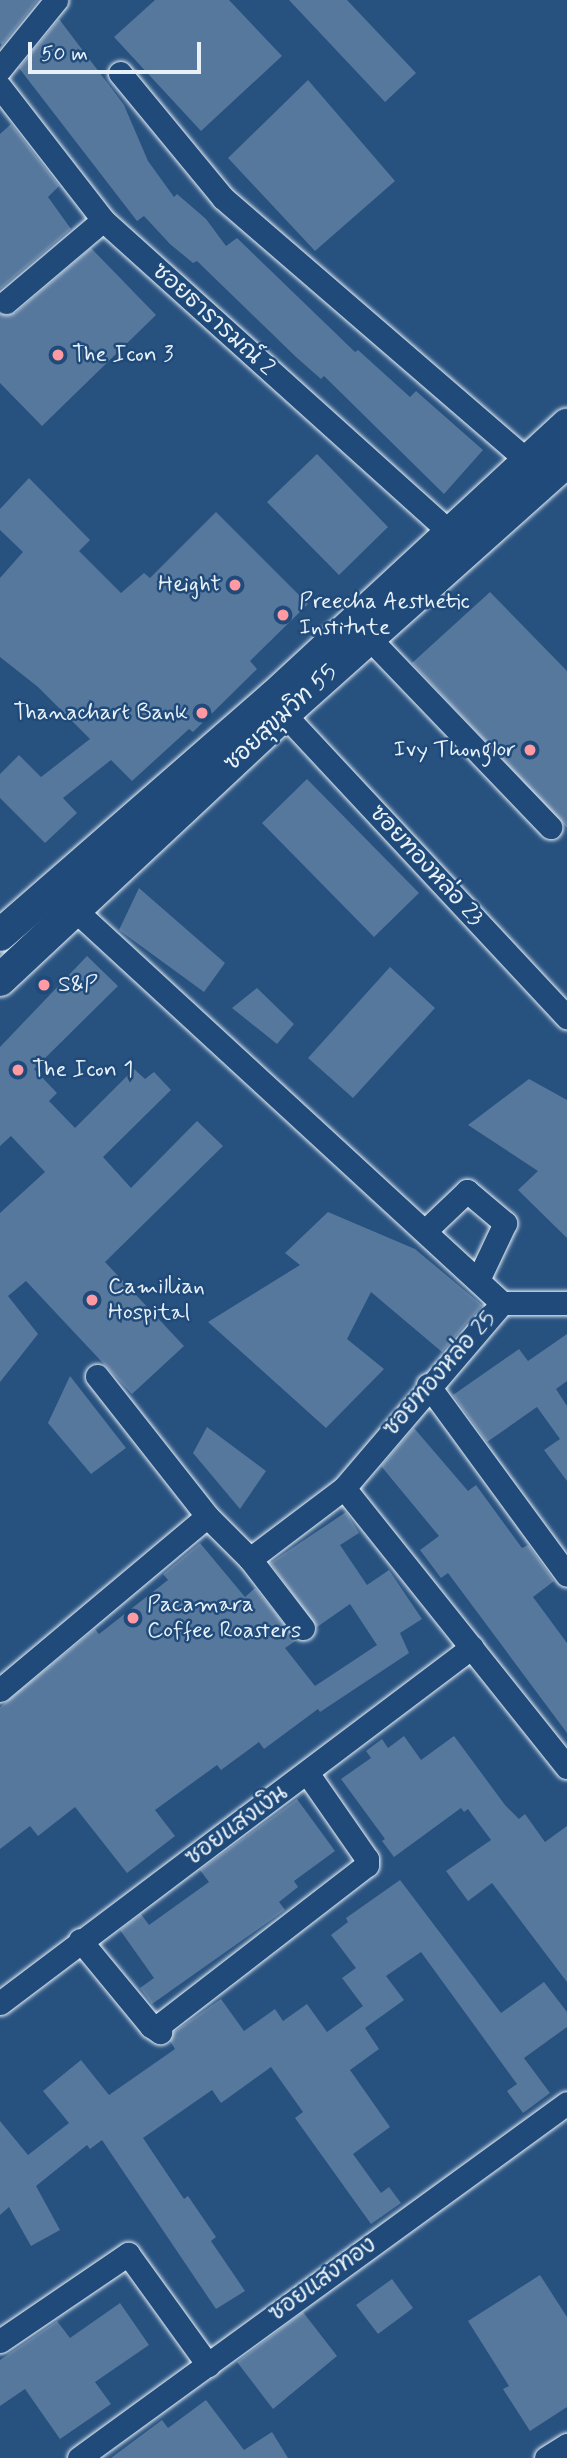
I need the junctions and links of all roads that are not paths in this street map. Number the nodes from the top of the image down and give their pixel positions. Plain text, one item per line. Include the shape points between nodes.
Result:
1 (56, 0) edge
2 (0, 69) edge
3 (120, 73) dead end
4 (0, 88) edge
5 (103, 220) junction
6 (6, 302) dead end
7 (563, 445) edge
8 (528, 461) junction
9 (457, 542) junction
10 (369, 638) junction
11 (279, 705) junction
12 (550, 827) dead end
13 (52, 887) junction
14 (75, 910) junction
15 (0, 935) edge
16 (0, 980) edge
17 (567, 1018) edge
18 (425, 1231) junction
19 (478, 1280) junction
20 (502, 1303) junction
21 (567, 1303) edge
22 (97, 1376) dead end
23 (428, 1385) junction
24 (344, 1488) junction
25 (207, 1516) junction
26 (250, 1559) junction
27 (567, 1575) edge
28 (303, 1628) dead end
29 (472, 1647) junction
30 (0, 1690) edge
31 (567, 1767) edge
32 (308, 1774) junction
33 (80, 1940) junction
34 (0, 2003) edge
35 (567, 2103) edge
36 (0, 2341) edge
37 (208, 2365) junction
38 (567, 2445) edge
39 (79, 2458) edge
40 (546, 2458) edge

1 - 2 street
3 - 8 street via 223,198
4 - 5 street, ซอยธารารมณ์ 2
5 - 6 street
5 - 9 street, ซอยธารารมณ์ 2
7 - 8 main road, ซอยสุขุมวิท 55
7 - 9 main road, ซอยสุขุมวิท 55
8 - 9 main road, ซอยสุขุมวิท 55
9 - 10 main road, ซอยสุขุมวิท 55
9 - 11 main road, ซอยสุขุมวิท 55
10 - 11 main road, ซอยสุขุมวิท 55
10 - 12 street
11 - 13 main road, ซอยสุขุมวิท 55
11 - 14 main road, ซอยสุขุมวิท 55
11 - 17 street, ซอยทองหล่อ 23
13 - 14 main road
13 - 15 main road, ซอยสุขุมวิท 55
14 - 16 main road, ซอยสุขุมวิท 55
14 - 18 street, ซอยทองหล่อ 25
18 - 19 street, ซอยทองหล่อ 25
18 - 19 street via 467,1191 505,1223
19 - 20 street, ซอยทองหล่อ 25
20 - 21 street
20 - 23 street, ซอยทองหล่อ 25
22 - 25 street
23 - 24 street, ซอยทองหล่อ 25
23 - 27 street
24 - 26 street, ซอยทองหล่อ 25
24 - 29 street
25 - 26 street
25 - 30 street
26 - 28 street
29 - 31 street
29 - 32 street, ซอยแสงเงิน
32 - 33 street, ซอยแสงเงิน
32 - 33 street via 367,1859 367,1866 161,2024 160,2032
33 - 34 street, ซอยแสงเงิน
35 - 37 street, ซอยแสงทอง
36 - 37 street via 128,2255
37 - 39 street, ซอยแสงทอง
38 - 40 street

